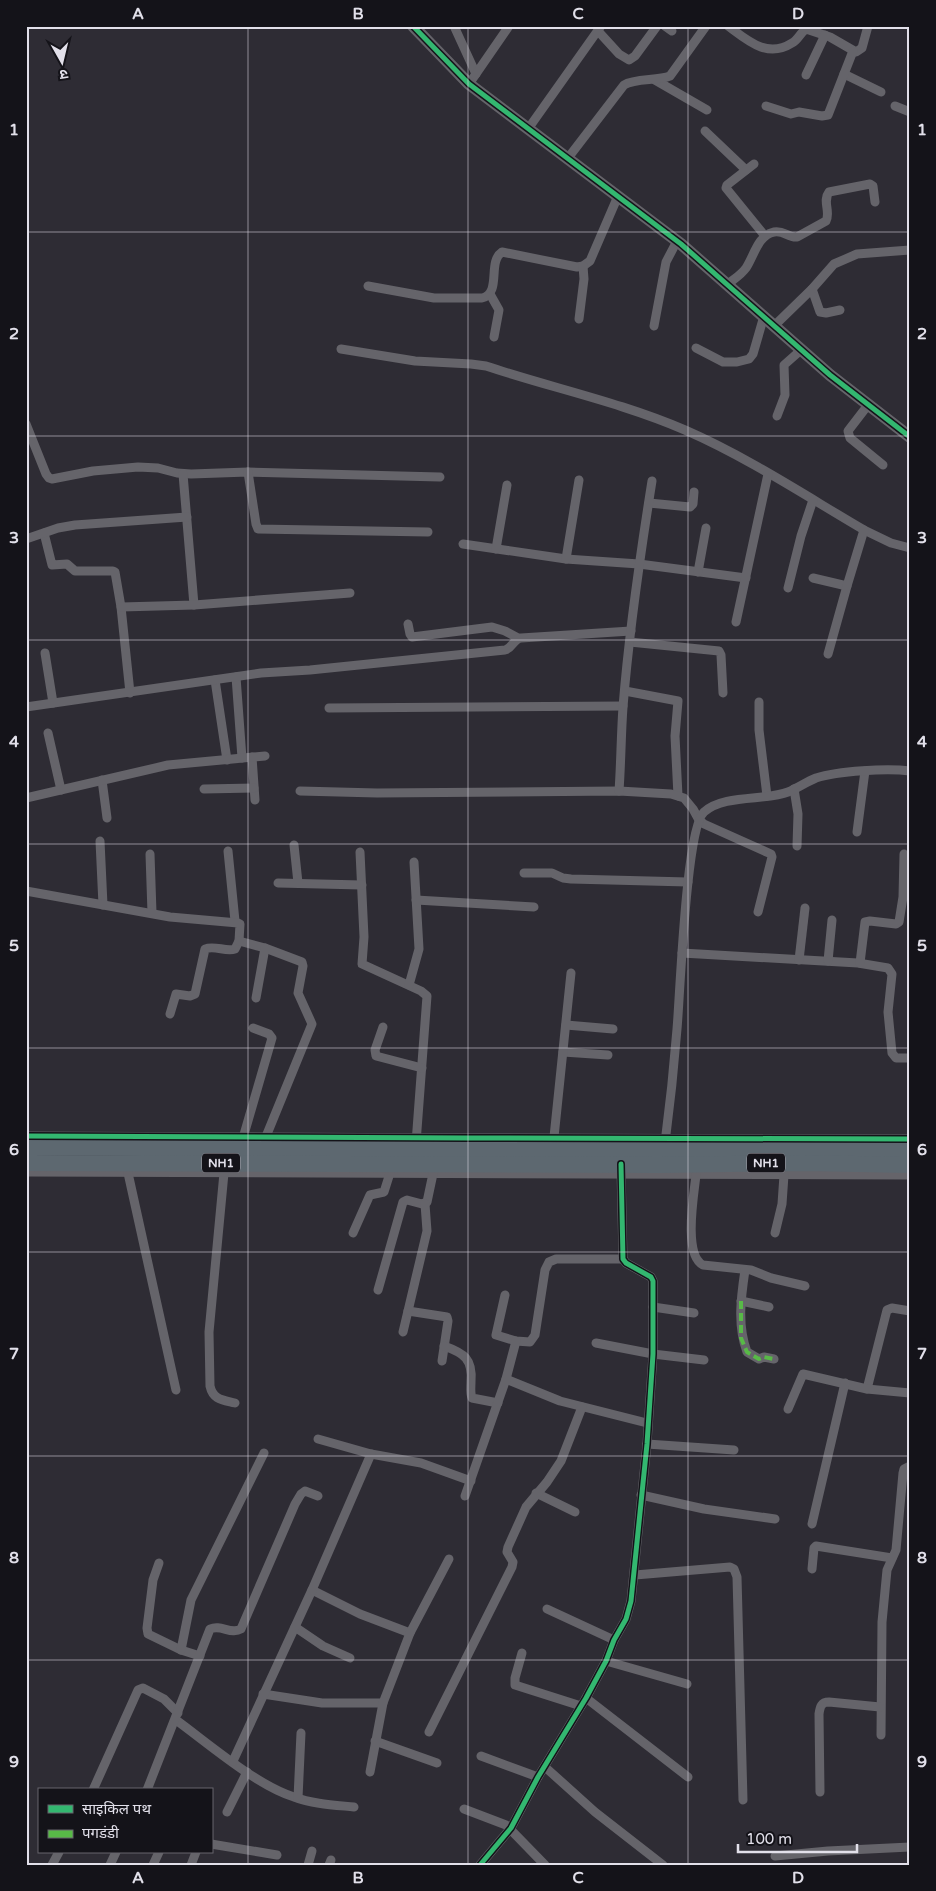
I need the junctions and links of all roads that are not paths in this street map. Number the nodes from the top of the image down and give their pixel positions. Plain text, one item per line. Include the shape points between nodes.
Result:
1 (413, 26) edge
2 (454, 26) edge
3 (509, 26) edge
4 (657, 26) edge
5 (728, 26) edge
6 (868, 26) edge
7 (704, 27) edge
8 (600, 28) edge
9 (826, 35) junction
10 (853, 51) junction
11 (844, 74) junction
12 (806, 75) dead end
13 (473, 79) junction
14 (654, 80) junction
15 (881, 92) dead end
16 (766, 106) dead end
17 (895, 106) dead end
18 (707, 110) dead end
19 (910, 112) edge
20 (528, 129) junction
21 (705, 131) dead end
22 (568, 158) junction
23 (754, 164) dead end
24 (746, 170) junction
25 (618, 196) junction
26 (875, 202) dead end
27 (765, 236) junction
28 (677, 241) junction
29 (910, 250) edge
30 (583, 266) junction
31 (728, 284) junction
32 (368, 286) dead end
33 (812, 289) junction
34 (490, 294) junction
35 (840, 310) dead end
36 (764, 316) junction
37 (579, 319) dead end
38 (654, 326) dead end
39 (774, 326) junction
40 (494, 337) dead end
41 (696, 348) dead end
42 (341, 349) dead end
43 (801, 350) junction
44 (868, 405) junction
45 (777, 416) dead end
46 (26, 424) edge
47 (910, 437) edge
48 (883, 466) dead end
49 (248, 472) junction
50 (183, 474) junction
51 (768, 474) junction
52 (440, 477) dead end
53 (579, 480) dead end
54 (652, 481) dead end
55 (507, 485) dead end
56 (694, 492) dead end
57 (813, 500) junction
58 (649, 503) junction
59 (187, 517) junction
60 (706, 528) dead end
61 (864, 530) junction
62 (428, 532) dead end
63 (44, 533) junction
64 (26, 539) edge
65 (463, 544) dead end
66 (910, 548) edge
67 (496, 549) junction
68 (566, 559) junction
69 (639, 564) junction
70 (698, 572) junction
71 (746, 578) junction
72 (813, 578) dead end
73 (846, 586) junction
74 (788, 588) dead end
75 (350, 592) dead end
76 (194, 605) junction
77 (121, 607) junction
78 (736, 622) dead end
79 (408, 624) dead end
80 (631, 631) junction
81 (518, 638) junction
82 (630, 642) junction
83 (45, 652) dead end
84 (828, 654) dead end
85 (236, 676) junction
86 (216, 680) junction
87 (625, 691) junction
88 (130, 693) junction
89 (723, 693) dead end
90 (759, 702) dead end
91 (53, 703) junction
92 (623, 706) junction
93 (26, 707) edge
94 (329, 708) dead end
95 (48, 733) dead end
96 (265, 756) dead end
97 (252, 757) junction
98 (242, 758) junction
99 (227, 760) junction
100 (865, 771) junction
101 (910, 771) edge
102 (102, 780) junction
103 (254, 788) junction
104 (204, 789) dead end
105 (794, 789) junction
106 (61, 790) junction
107 (300, 791) dead end
108 (619, 791) junction
109 (678, 796) junction
110 (767, 796) junction
111 (26, 798) edge
112 (255, 800) dead end
113 (107, 818) dead end
114 (699, 820) junction
115 (857, 832) dead end
116 (100, 841) dead end
117 (294, 845) dead end
118 (797, 846) dead end
119 (228, 851) dead end
120 (360, 852) dead end
121 (150, 854) dead end
122 (904, 854) dead end
123 (414, 862) dead end
124 (524, 873) dead end
125 (278, 882) dead end
126 (688, 882) junction
127 (298, 883) junction
128 (362, 885) junction
129 (26, 891) edge
130 (416, 900) junction
131 (103, 904) junction
132 (534, 907) dead end
133 (805, 908) dead end
134 (758, 912) dead end
135 (152, 913) junction
136 (832, 920) dead end
137 (235, 921) junction
138 (239, 941) junction
139 (266, 948) junction
140 (682, 953) junction
141 (799, 960) junction
142 (828, 962) junction
143 (860, 963) junction
144 (571, 973) dead end
145 (409, 985) junction
146 (256, 998) dead end
147 (170, 1014) dead end
148 (566, 1025) junction
149 (383, 1027) dead end
150 (253, 1028) dead end
151 (613, 1029) dead end
152 (563, 1052) junction
153 (608, 1055) dead end
154 (910, 1058) edge
155 (422, 1068) junction
156 (26, 1136) edge
157 (554, 1137) junction
158 (243, 1138) junction
159 (265, 1139) junction
160 (910, 1139) edge
161 (375, 1143) junction
162 (417, 1143) junction
163 (665, 1143) junction
164 (26, 1147) edge
165 (910, 1150) edge
166 (219, 1161) junction
167 (26, 1163) edge
168 (910, 1165) edge
169 (434, 1168) junction
170 (621, 1169) junction
171 (26, 1172) edge
172 (128, 1173) junction
173 (390, 1173) junction
174 (784, 1174) junction
175 (696, 1175) junction
176 (910, 1175) edge
177 (425, 1204) junction
178 (353, 1233) dead end
179 (775, 1233) dead end
180 (623, 1259) junction
181 (745, 1270) junction
182 (805, 1286) dead end
183 (378, 1290) dead end
184 (505, 1295) dead end
185 (741, 1302) junction
186 (653, 1306) junction
187 (770, 1307) dead end
188 (408, 1310) junction
189 (910, 1312) edge
190 (694, 1313) dead end
191 (403, 1332) dead end
192 (516, 1341) junction
193 (596, 1343) dead end
194 (444, 1346) junction
195 (653, 1354) junction
196 (774, 1359) dead end
197 (704, 1360) dead end
198 (442, 1361) dead end
199 (506, 1379) junction
200 (846, 1383) junction
201 (867, 1388) junction
202 (176, 1390) dead end
203 (910, 1393) edge
204 (235, 1403) dead end
205 (498, 1403) junction
206 (582, 1407) junction
207 (788, 1409) dead end
208 (647, 1423) junction
209 (318, 1439) dead end
210 (647, 1444) junction
211 (734, 1450) dead end
212 (264, 1453) dead end
213 (372, 1454) junction
214 (910, 1466) edge
215 (471, 1482) junction
216 (536, 1493) junction
217 (641, 1495) junction
218 (318, 1496) dead end
219 (465, 1496) dead end
220 (576, 1512) dead end
221 (775, 1519) dead end
222 (812, 1524) dead end
223 (892, 1558) junction
224 (448, 1559) dead end
225 (159, 1563) dead end
226 (812, 1569) dead end
227 (635, 1575) junction
228 (312, 1590) junction
229 (547, 1609) dead end
230 (295, 1627) junction
231 (410, 1633) junction
232 (614, 1640) junction
233 (181, 1650) junction
234 (522, 1653) dead end
235 (200, 1656) junction
236 (350, 1658) dead end
237 (606, 1661) junction
238 (688, 1684) dead end
239 (263, 1694) junction
240 (583, 1702) junction
241 (383, 1703) junction
242 (880, 1707) junction
243 (177, 1716) junction
244 (429, 1732) dead end
245 (300, 1733) dead end
246 (881, 1735) dead end
247 (376, 1741) junction
248 (481, 1756) dead end
249 (233, 1761) junction
250 (437, 1763) dead end
251 (545, 1767) junction
252 (247, 1772) junction
253 (370, 1772) dead end
254 (538, 1777) junction
255 (688, 1777) dead end
256 (94, 1788) edge
257 (148, 1788) edge
258 (820, 1792) dead end
259 (298, 1798) junction
260 (743, 1800) dead end
261 (354, 1808) dead end
262 (464, 1809) dead end
263 (227, 1812) dead end
264 (511, 1828) junction
265 (212, 1844) edge
266 (910, 1847) edge
267 (312, 1851) dead end
268 (277, 1855) dead end
269 (775, 1856) dead end
270 (308, 1865) edge
271 (480, 1865) edge
272 (545, 1865) edge
273 (662, 1865) edge

1 - 13 street
2 - 13 street
3 - 13 street
4 - 8 street via 630,60 619,54
5 - 9 street via 764,49 790,44 806,29
6 - 10 street via 862,48 858,52
7 - 14 street via 674,73
8 - 20 street
9 - 10 street
9 - 12 street
10 - 11 street
11 - 15 street
11 - 16 street via 825,116 802,112 788,114
13 - 20 street
14 - 18 street
14 - 22 street via 624,85
17 - 19 street
20 - 22 street
21 - 24 street
22 - 25 street
23 - 24 street
24 - 27 street via 726,189
25 - 28 street
25 - 30 street via 590,261
26 - 27 street via 870,184 832,190 826,196 826,221 796,237 780,231
27 - 31 street via 744,271
28 - 31 street
28 - 38 street via 666,262
29 - 33 street via 871,252 844,259 834,264
30 - 34 street via 502,252 497,258
30 - 37 street
31 - 36 street
32 - 34 street via 441,298 482,298
33 - 35 street via 820,312
33 - 39 street
34 - 40 street via 499,310
36 - 39 street
36 - 41 street via 749,359 724,362
39 - 43 street
42 - 51 street via 415,361 486,366 606,400 708,440
43 - 44 street
43 - 45 street via 784,365 785,395
44 - 47 street
44 - 48 street via 848,435
46 - 50 street via 49,478 138,467
49 - 50 street
49 - 52 street
49 - 62 street via 258,529
50 - 59 street
51 - 57 street
51 - 71 street
53 - 68 street
54 - 58 street
55 - 67 street
56 - 58 street via 690,507
57 - 61 street
57 - 74 street
58 - 69 street
59 - 63 street via 75,525
59 - 76 street
60 - 70 street
61 - 66 street
61 - 73 street
63 - 64 street
63 - 77 street via 52,565 67,564 75,571 114,571
65 - 67 street
67 - 68 street
68 - 69 street
69 - 70 street
69 - 80 street
70 - 71 street
71 - 78 street
72 - 73 street
73 - 84 street
75 - 76 street
76 - 77 street
77 - 88 street
79 - 81 street via 412,637 492,628
80 - 81 street
80 - 82 street
81 - 85 street via 505,650
82 - 87 street
82 - 89 street via 718,651 721,655
83 - 91 street
85 - 86 street
85 - 98 street
86 - 88 street
86 - 99 street
87 - 92 street
87 - 109 street via 678,701 675,736
88 - 91 street
90 - 110 street
91 - 93 street
92 - 94 street
92 - 108 street
95 - 106 street
96 - 97 street
97 - 98 street
97 - 103 street
98 - 99 street
99 - 102 street via 168,765
100 - 101 street
100 - 105 street via 819,777
100 - 115 street
102 - 106 street
102 - 113 street
103 - 104 street
103 - 112 street
105 - 110 street
105 - 118 street via 798,814
106 - 111 street
107 - 108 street
108 - 109 street
109 - 114 street via 688,802
110 - 114 street via 719,805 704,812
114 - 126 street
114 - 134 street via 771,854
116 - 131 street
117 - 127 street
119 - 137 street
120 - 128 street
121 - 135 street
122 - 143 street via 899,922 865,922
123 - 130 street
124 - 126 street via 552,873 571,879
125 - 127 street
126 - 140 street
127 - 128 street
128 - 145 street via 362,964
129 - 131 street
130 - 132 street
130 - 145 street via 419,954
131 - 135 street
133 - 141 street
135 - 137 street
136 - 142 street
137 - 138 street via 241,927
138 - 139 street
138 - 147 street via 234,950 204,949 195,994 176,994
139 - 146 street
139 - 159 street via 302,962 298,993 312,1024
140 - 141 street
140 - 163 street
141 - 142 street
142 - 143 street
143 - 154 street via 883,966 891,971 888,1012 892,1052 896,1058
144 - 148 street
145 - 155 street via 425,993 427,999
148 - 151 street
148 - 152 street
149 - 155 street via 376,1056
150 - 158 street via 270,1034 272,1038
152 - 153 street
152 - 157 street
155 - 162 street
156 - 158 street
157 - 162 street
157 - 163 street
158 - 159 street
159 - 161 street
160 - 163 street
161 - 162 highway, NH1
161 - 166 highway, NH1
162 - 163 highway, NH1 via 591,1149
163 - 165 highway, NH1
164 - 166 highway, NH1
166 - 167 highway, NH1
166 - 169 highway, NH1
166 - 172 street
166 - 173 street
166 - 204 street via 209,1332 210,1386 215,1397
168 - 170 highway, NH1 via 803,1163
169 - 170 highway, NH1
169 - 173 street
169 - 177 street
170 - 175 street
170 - 180 street
171 - 172 street
172 - 202 street
173 - 178 street via 385,1190 370,1194
174 - 175 street
174 - 176 street
174 - 179 street via 782,1204
175 - 181 street via 691,1233 694,1256 703,1264
177 - 183 street via 403,1201
177 - 188 street via 427,1232
180 - 186 street via 653,1279
180 - 192 street via 556,1259 548,1262 534,1338 528,1342
181 - 182 street
181 - 185 street
184 - 192 street via 496,1334
185 - 187 street
185 - 196 street via 741,1338 746,1352 759,1359
186 - 190 street
186 - 195 street
188 - 191 street
188 - 194 street via 446,1318
189 - 201 street via 887,1310
192 - 199 street
193 - 195 street
194 - 198 street
194 - 205 street via 468,1360 472,1373 472,1398
195 - 197 street
195 - 208 street
199 - 205 street
199 - 206 street
200 - 201 street
200 - 207 street via 803,1374
200 - 222 street
201 - 203 street
205 - 215 street
206 - 208 street
206 - 216 street via 561,1461
208 - 210 street
209 - 213 street
210 - 211 street
210 - 217 street
212 - 233 street via 191,1600
213 - 215 street via 421,1464
213 - 228 street
214 - 223 street via 903,1473 896,1550
215 - 219 street
216 - 220 street
216 - 244 street via 508,1547 512,1566
217 - 221 street via 704,1509
217 - 227 street
218 - 235 street via 306,1491 295,1504 241,1629 235,1632 212,1627
223 - 226 street via 816,1546
223 - 242 street via 887,1570 882,1622
224 - 231 street
225 - 233 street via 153,1580 147,1632
227 - 232 street via 628,1611
227 - 260 street via 730,1567 736,1572
228 - 230 street
228 - 231 street via 360,1614
229 - 232 street
230 - 236 street via 323,1646
230 - 239 street
231 - 241 street
232 - 237 street
233 - 235 street
234 - 240 street via 515,1684
235 - 243 street
237 - 238 street
237 - 240 street
239 - 241 street via 322,1703
239 - 249 street
240 - 251 street
240 - 255 street
241 - 247 street
242 - 246 street
242 - 258 street via 829,1702 821,1705
243 - 249 street
243 - 256 street via 160,1697 143,1688 138,1690
243 - 257 street
245 - 259 street
247 - 250 street
247 - 253 street
248 - 254 street
249 - 252 street
251 - 254 street
251 - 273 street
252 - 259 street
252 - 263 street
254 - 264 street
259 - 261 street
262 - 264 street
264 - 271 street
264 - 272 street
265 - 268 street
266 - 269 street
267 - 270 street

